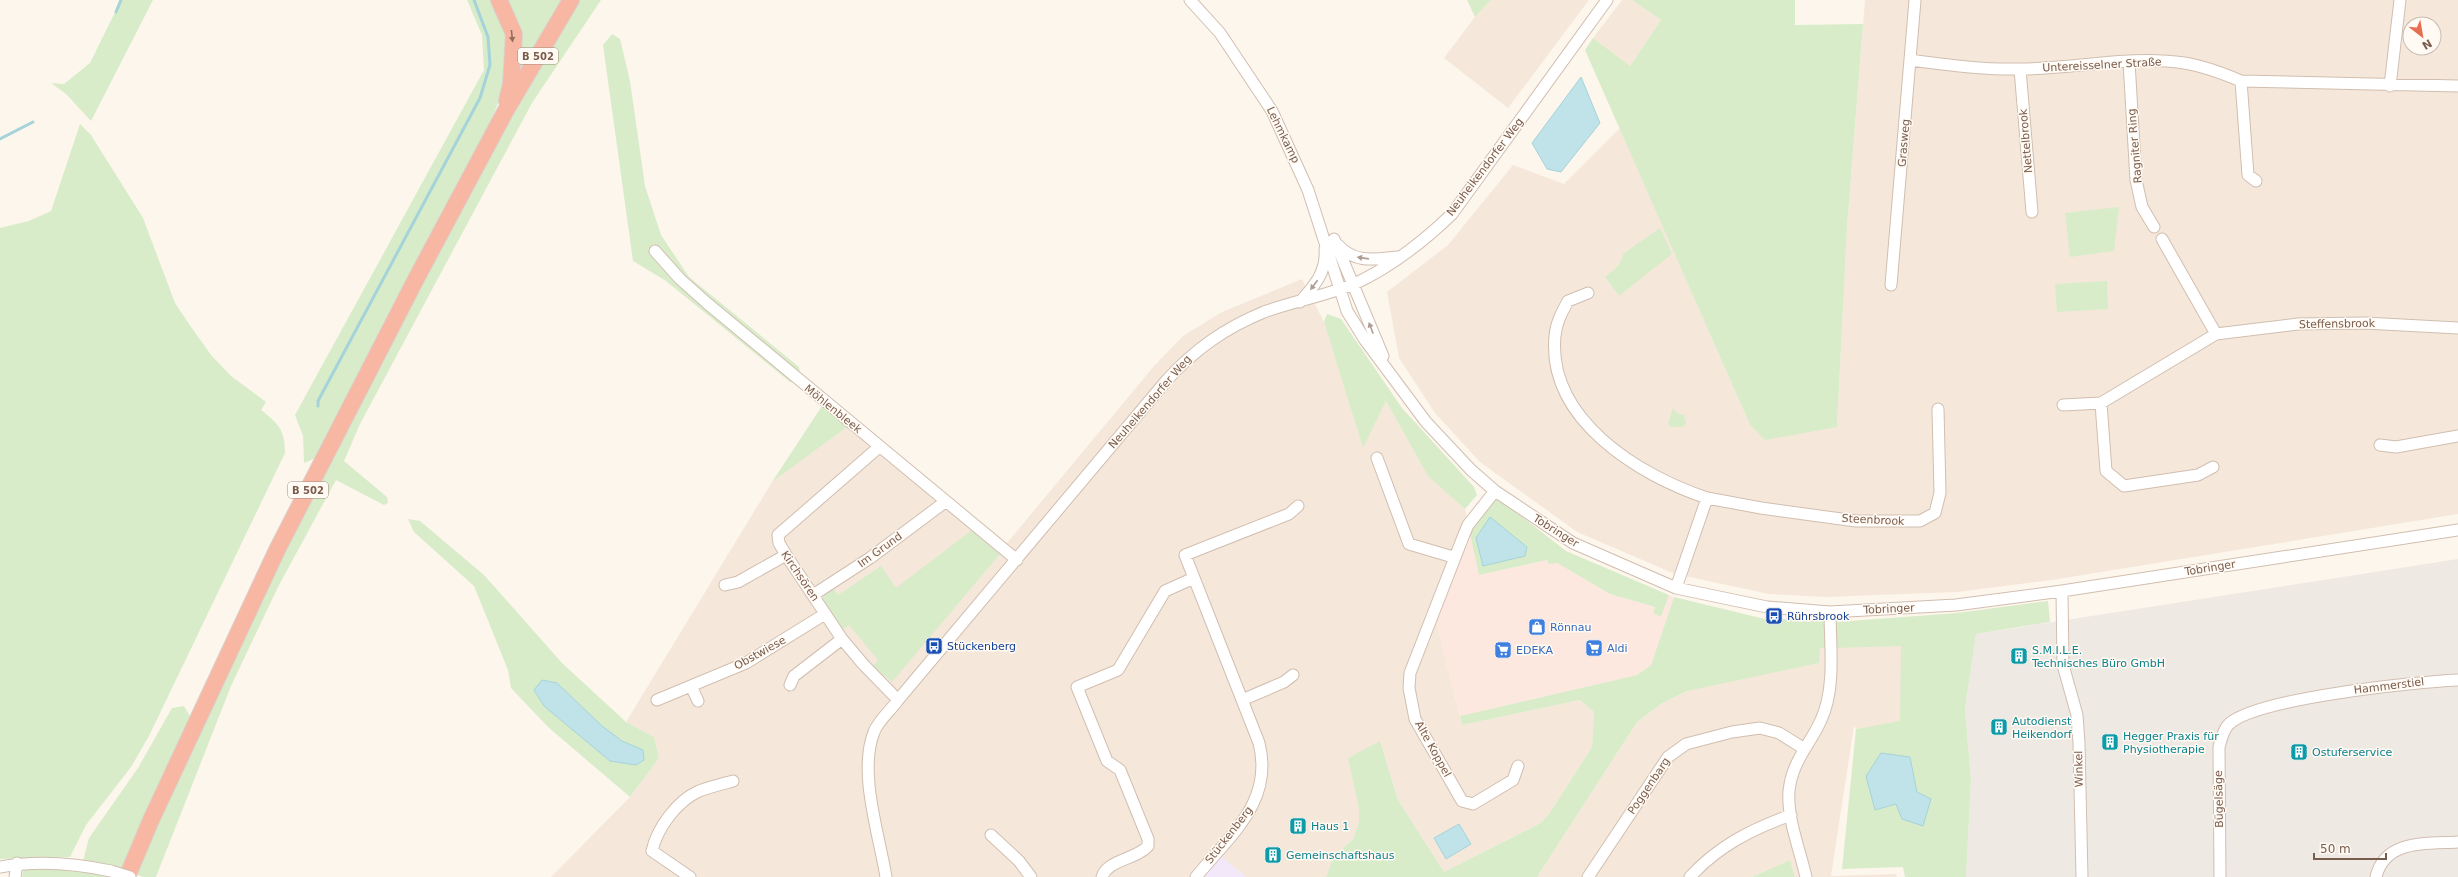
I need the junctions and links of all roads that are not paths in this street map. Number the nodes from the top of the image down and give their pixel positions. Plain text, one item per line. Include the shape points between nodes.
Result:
1 (499, 0) edge
2 (572, 0) edge
3 (1190, 0) edge
4 (1607, 0) edge
5 (1915, 0) edge
6 (2400, 0) edge
7 (1912, 60) junction
8 (2128, 62) junction
9 (2020, 69) junction
10 (2241, 81) junction
11 (2390, 86) junction
12 (2458, 86) edge
13 (505, 112) junction
14 (2256, 181) dead end
15 (2032, 212) dead end
16 (2154, 227) dead end
17 (1328, 238) junction
18 (2162, 239) dead end
19 (655, 251) dead end
20 (1402, 256) junction
21 (1354, 284) junction
22 (1891, 285) dead end
23 (1340, 289) junction
24 (1588, 293) dead end
25 (1300, 302) junction
26 (2458, 328) edge
27 (2216, 334) junction
28 (1392, 376) junction
29 (2101, 403) junction
30 (2063, 405) dead end
31 (1938, 409) dead end
32 (2458, 436) edge
33 (2380, 445) dead end
34 (879, 447) junction
35 (1377, 458) dead end
36 (2213, 467) dead end
37 (1495, 491) junction
38 (1707, 498) junction
39 (945, 502) junction
40 (1298, 506) dead end
41 (2458, 530) edge
42 (786, 555) junction
43 (1453, 557) junction
44 (1017, 560) junction
45 (1194, 578) junction
46 (725, 585) dead end
47 (1676, 588) junction
48 (2062, 591) junction
49 (813, 595) junction
50 (1830, 612) junction
51 (825, 614) junction
52 (842, 639) junction
53 (1293, 675) dead end
54 (2458, 680) edge
55 (790, 685) dead end
56 (691, 686) junction
57 (2320, 696) joint
58 (657, 700) dead end
59 (898, 700) junction
60 (1242, 700) junction
61 (698, 701) dead end
62 (1803, 748) junction
63 (1518, 766) dead end
64 (732, 781) dead end
65 (1791, 815) junction
66 (990, 835) dead end
67 (2458, 842) edge
68 (17, 864) junction
69 (0, 867) edge
70 (15, 877) edge
71 (128, 877) edge
72 (690, 877) edge
73 (886, 877) edge
74 (1031, 877) edge
75 (1102, 877) edge
76 (1196, 877) edge
77 (1588, 877) edge
78 (1690, 877) edge
79 (1806, 877) edge
80 (2082, 877) edge
81 (2220, 877) edge
82 (2376, 877) edge

1 -> 13 highway via 514,34 511,84
2 - 13 highway, B 502
3 - 17 street, Lehmkamp via 1220,33 1256,84 1282,131
4 - 20 street, Neuheikendorfer Weg via 1452,214
5 - 7 street, Grasweg
6 - 11 street
7 - 9 street, Untereisselner Straße via 1978,68
7 - 22 street, Grasweg
8 - 9 street, Untereisselner Straße
8 - 10 street, Untereisselner Straße via 2183,63 2209,68
8 - 16 street, Ragniter Ring via 2136,180 2142,207
9 - 15 street, Nettelbrook
10 - 11 street, Untereisselner Straße
10 - 14 street via 2248,174
11 - 12 street, Untereisselner Straße
13 - 71 highway, B 502 via 277,550 151,820
20 -> 17 street via 1360,259 1348,254
17 - 21 street
17 - 23 street
17 -> 25 street via 1323,270 1315,285
18 - 27 street
19 - 34 street, Möhlenbleek via 690,289
20 - 21 street, Neuheikendorfer Weg
21 - 23 street, Neuheikendorfer Weg
28 -> 21 street, Tobringer via 1371,331
23 - 25 street, Neuheikendorfer Weg
23 - 28 street, Tobringer via 1347,311
24 - 38 street via 1568,301 1555,335 1557,370 1567,397 1588,425 1629,459 1660,478
25 - 44 street, Neuheikendorfer Weg via 1266,312 1227,329 1195,351 1161,387
26 - 27 street, Steffensbrook via 2365,323 2298,324
27 - 29 street, Steffensbrook
28 - 37 street, Tobringer via 1444,442
29 - 30 street, Steffensbrook
29 - 36 street via 2106,471 2124,486 2198,475
31 - 38 street, Steenbrook via 1940,493 1935,513 1920,521 1847,520
32 - 33 street via 2396,446
34 - 39 street, Möhlenbleek
34 - 42 street, Kirchsören via 778,535
35 - 43 street via 1408,544
37 - 43 street, Alte Koppel via 1468,525
37 - 47 street, Tobringer via 1573,543
38 - 47 street
39 - 44 street, Möhlenbleek
39 - 49 street, Im Grund via 870,558
40 - 45 street, Stückenberg via 1289,514 1185,555
41 - 48 street, Tobringer
42 - 46 street via 738,582
42 - 49 street, Kirchsören
43 - 63 street, Alte Koppel via 1410,673 1409,688 1415,719 1462,800 1473,804 1513,780
44 - 59 street, Neuheikendorfer Weg
45 - 60 street, Stückenberg
45 - 75 street via 1165,591 1118,670 1077,687 1107,761 1120,770 1148,839 1148,846 1144,851 1103,871
47 - 50 street, Tobringer via 1767,607
48 - 50 street, Tobringer via 1956,605
48 - 80 street, Winkel via 2063,665 2076,715 2079,743
49 - 51 street, Kirchsören
50 - 62 street via 1829,692 1821,720
51 - 52 street, Kirchsören
51 - 56 street, Obstwiese via 746,663
52 - 55 street via 794,676
52 - 59 street, Kirchsören
53 - 60 street via 1284,682
54 - 57 street, Hammerstiel via 2430,681
56 - 58 street, Obstwiese
56 - 61 street
57 - 81 street, Bügelsäge via 2251,712 2228,725 2221,736
59 - 73 street, Neuheikendorfer Weg via 875,730 868,751 867,776
60 - 76 street, Stückenberg via 1263,758 1260,790 1250,809
62 - 65 street via 1793,770 1789,792
62 - 77 street, Poggenbarg via 1779,733 1760,728 1732,732 1686,744 1668,756
64 - 72 street via 698,792 674,810 655,837 652,851
65 - 78 street via 1760,826 1733,841 1702,864
65 - 79 street
66 - 74 street via 1019,861
67 - 82 street via 2398,848 2381,862
68 - 69 street
68 - 70 street
68 - 71 street, bridge via 76,863

